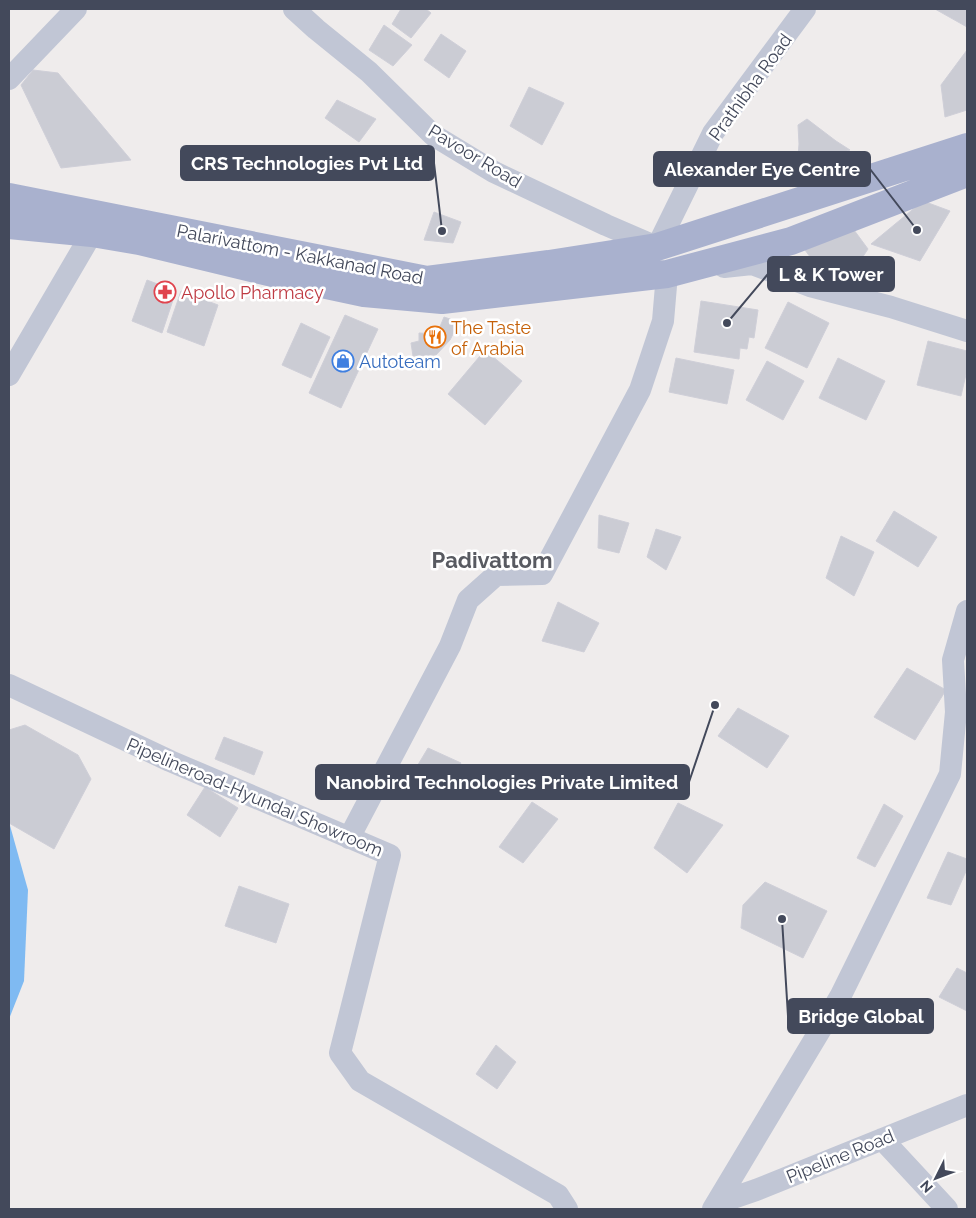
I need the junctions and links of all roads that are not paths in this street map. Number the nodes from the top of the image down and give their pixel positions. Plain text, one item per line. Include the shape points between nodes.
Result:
1 (76, 9) edge
2 (294, 9) edge
3 (805, 9) edge
4 (9, 79) edge
5 (967, 147) edge
6 (900, 169) junction
7 (967, 173) edge
8 (907, 196) junction
9 (9, 197) edge
10 (9, 225) edge
11 (92, 233) junction
12 (657, 247) junction
13 (667, 274) junction
14 (967, 331) edge
15 (9, 375) edge
16 (967, 611) edge
17 (9, 685) edge
18 (349, 838) junction
19 (967, 1105) edge
20 (882, 1139) junction
21 (717, 1207) edge
22 (567, 1209) edge
23 (947, 1209) edge

1 - 4 street
2 - 12 street, Pavoor Road via 369,72 433,135 494,172
3 - 12 street, Prathibha Road via 713,132
5 - 6 main road, Palarivattom - Kakkanad Road
6 - 8 main road
6 - 12 main road, Palarivattom - Kakkanad Road
7 - 8 main road, Palarivattom - Kakkanad Road
8 - 13 main road, Palarivattom - Kakkanad Road via 791,240
9 - 12 main road, Palarivattom - Kakkanad Road via 427,280
10 - 11 main road, Palarivattom - Kakkanad Road
11 - 13 main road, Palarivattom - Kakkanad Road via 364,293 442,300
11 - 15 street
13 - 14 street via 752,264 810,286
13 - 18 street via 663,321 640,390 542,574 496,575 468,600 450,646
16 - 21 street via 953,660 956,712 950,774 840,997
17 - 18 street, Pipelineroad-Hyundai Showroom via 170,761
18 - 22 street, Pipelineroad-Hyundai Showroom via 390,855 340,1053 360,1081 558,1195
19 - 20 street, Pipeline Road
20 - 21 street, Pipeline Road
20 - 23 street

